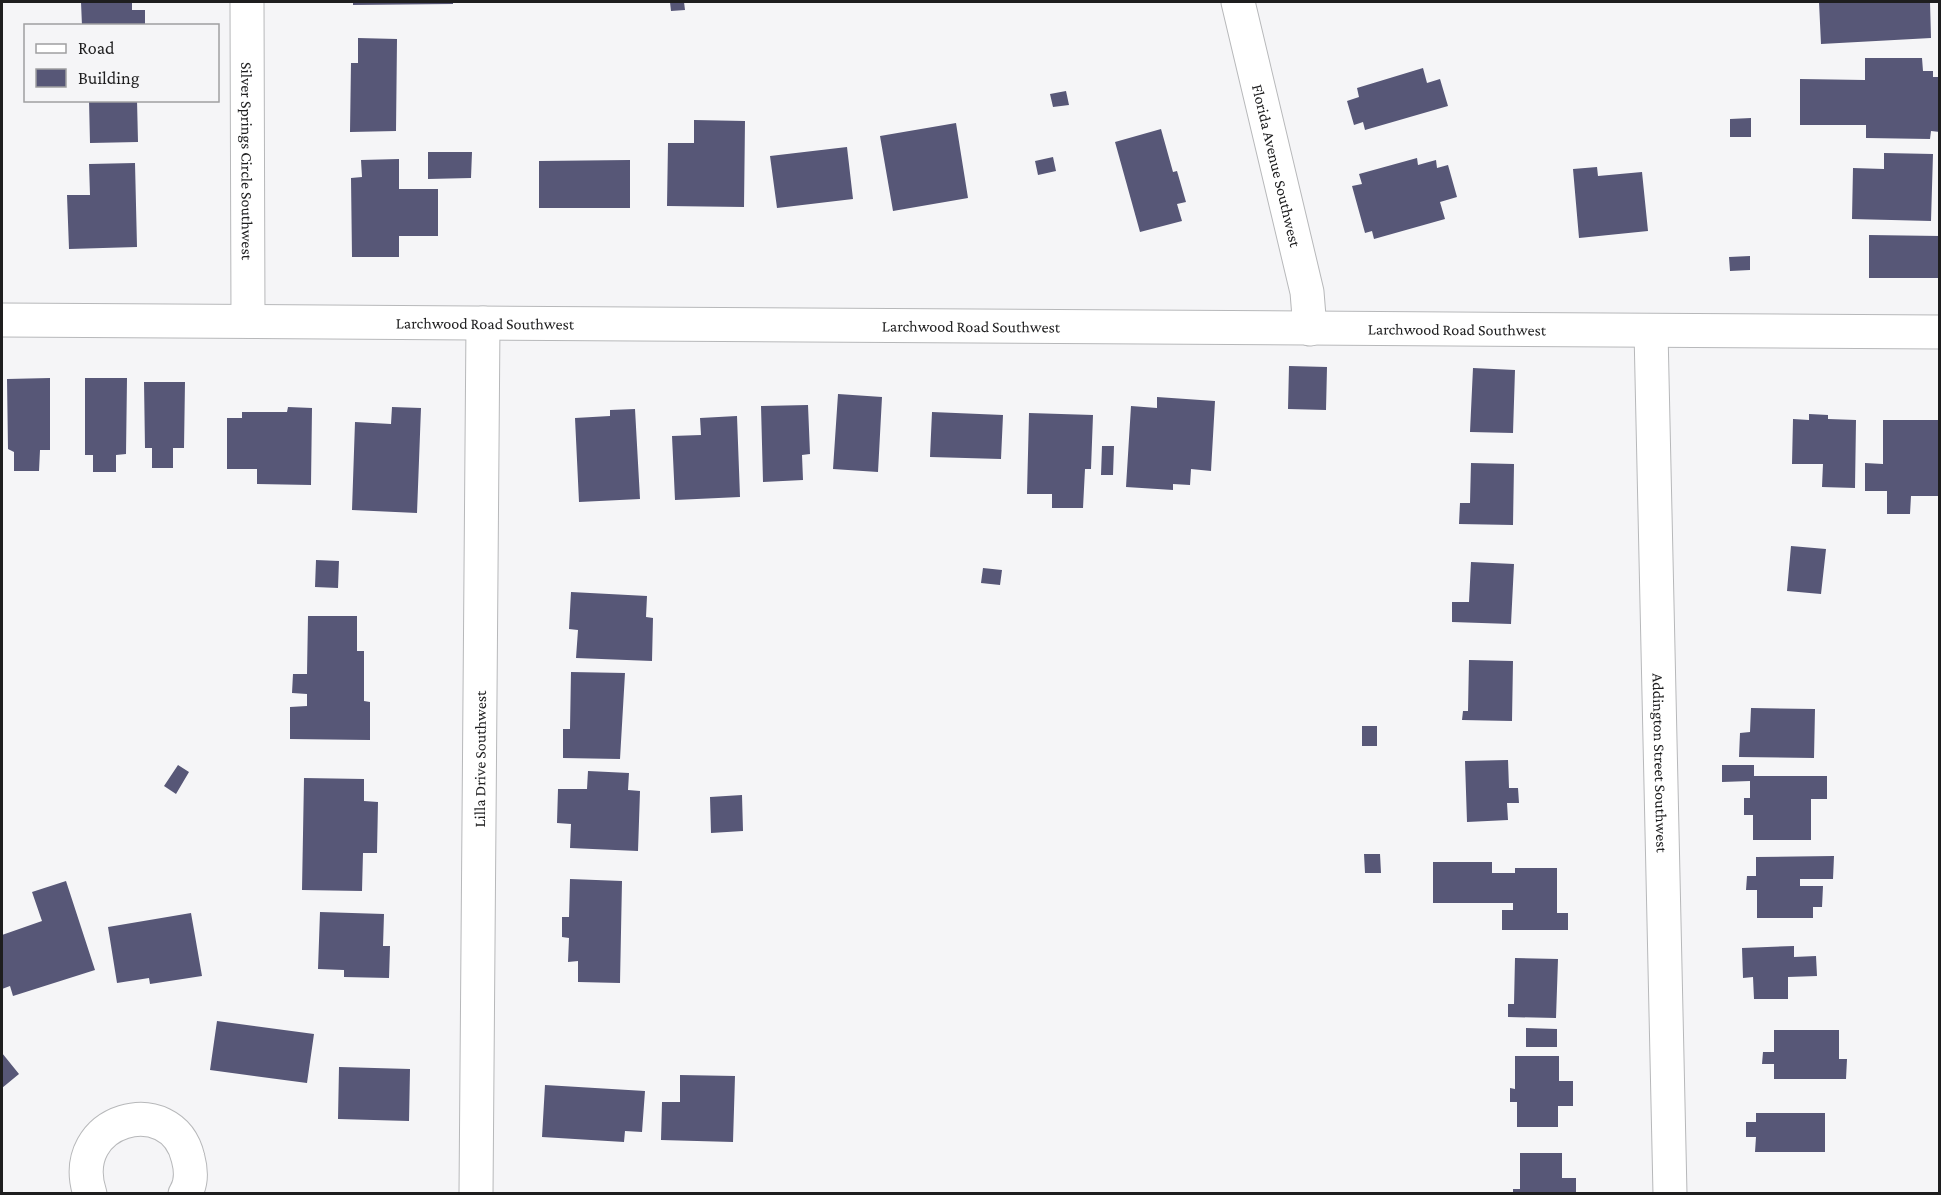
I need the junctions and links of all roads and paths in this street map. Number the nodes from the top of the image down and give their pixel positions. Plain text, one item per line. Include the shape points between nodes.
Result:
1 (247, 2) edge
2 (1238, 2) edge
3 (2, 320) edge
4 (248, 321) junction
5 (483, 323) junction
6 (1310, 329) junction
7 (1651, 331) junction
8 (1940, 332) edge
9 (192, 1192) edge
10 (90, 1194) edge
11 (476, 1194) edge
12 (1670, 1194) edge

1 - 4 street, Silver Springs Circle Southwest
2 - 6 street, Florida Avenue Southwest via 1307,292
3 - 4 street, Larchwood Road Southwest
4 - 5 street, Larchwood Road Southwest
5 - 6 street, Larchwood Road Southwest
5 - 11 street, Lilla Drive Southwest
6 - 7 street, Larchwood Road Southwest
7 - 8 street, Larchwood Road Southwest
7 - 12 street, Addington Street Southwest
9 - 10 street via 186,1149 174,1133 157,1122 136,1118 116,1123 99,1135 88,1153 85,1173

